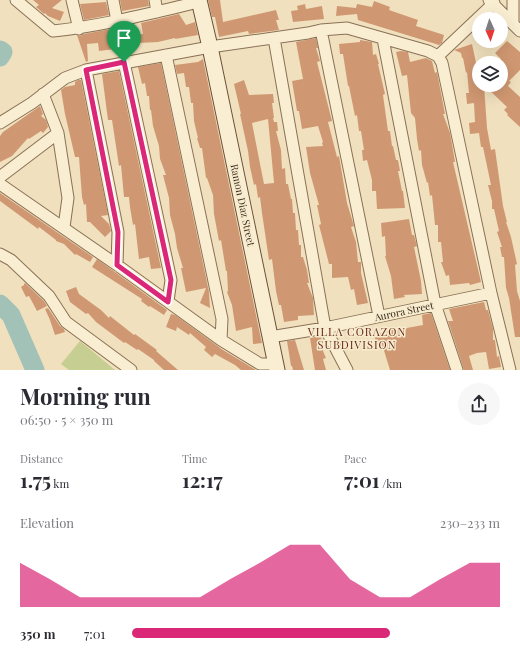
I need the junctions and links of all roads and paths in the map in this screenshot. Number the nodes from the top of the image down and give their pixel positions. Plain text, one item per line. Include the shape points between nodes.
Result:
1 (16, 0) edge
2 (72, 0) edge
3 (113, 0) edge
4 (155, 0) edge
5 (513, 0) edge
6 (199, 1) edge
7 (491, 2) edge
8 (157, 12) junction
9 (117, 21) junction
10 (516, 27) edge
11 (79, 29) junction
12 (321, 30) junction
13 (274, 38) junction
14 (383, 39) junction
15 (210, 47) junction
16 (166, 55) junction
17 (438, 56) junction
18 (124, 62) junction
19 (86, 70) junction
20 (44, 94) junction
21 (0, 123) edge
22 (58, 133) junction
23 (0, 177) edge
24 (0, 184) edge
25 (64, 227) junction
26 (0, 254) edge
27 (117, 265) junction
28 (491, 293) junction
29 (168, 302) junction
30 (435, 304) junction
31 (379, 316) junction
32 (326, 328) junction
33 (270, 337) junction
34 (221, 340) junction
35 (277, 367) edge
36 (131, 370) edge
37 (347, 370) edge
38 (457, 370) edge
39 (510, 370) edge

1 - 11 street via 53,31
2 - 11 street
3 - 9 street
4 - 8 street
5 - 10 street
6 - 8 street
6 - 15 street, Ramon Diaz Street
7 - 10 street
7 - 17 street
8 - 9 street
9 - 11 street
12 - 13 street
12 - 14 street via 347,28
12 - 31 street
13 - 15 street
13 - 32 street
14 - 17 street
14 - 30 street
15 - 16 street
15 - 33 street, Ramon Diaz Street
16 - 18 street
16 - 34 street via 222,319
17 - 28 street via 442,63
18 - 19 street
18 - 29 street via 171,280
19 - 20 street via 65,78
19 - 27 street via 118,232
20 - 21 street
20 - 22 street
22 - 23 street
22 - 25 street via 68,198
24 - 25 street
25 - 27 street
26 - 36 street via 11,260 50,296 66,322
27 - 29 street
28 - 30 street, Aurora Street
28 - 39 street
29 - 34 street
30 - 31 street, Aurora Street
30 - 38 street
31 - 32 street, Aurora Street
32 - 33 street, Aurora Street
32 - 37 street
33 - 35 street, Ramon Diaz Street
34 - 35 street via 260,364

